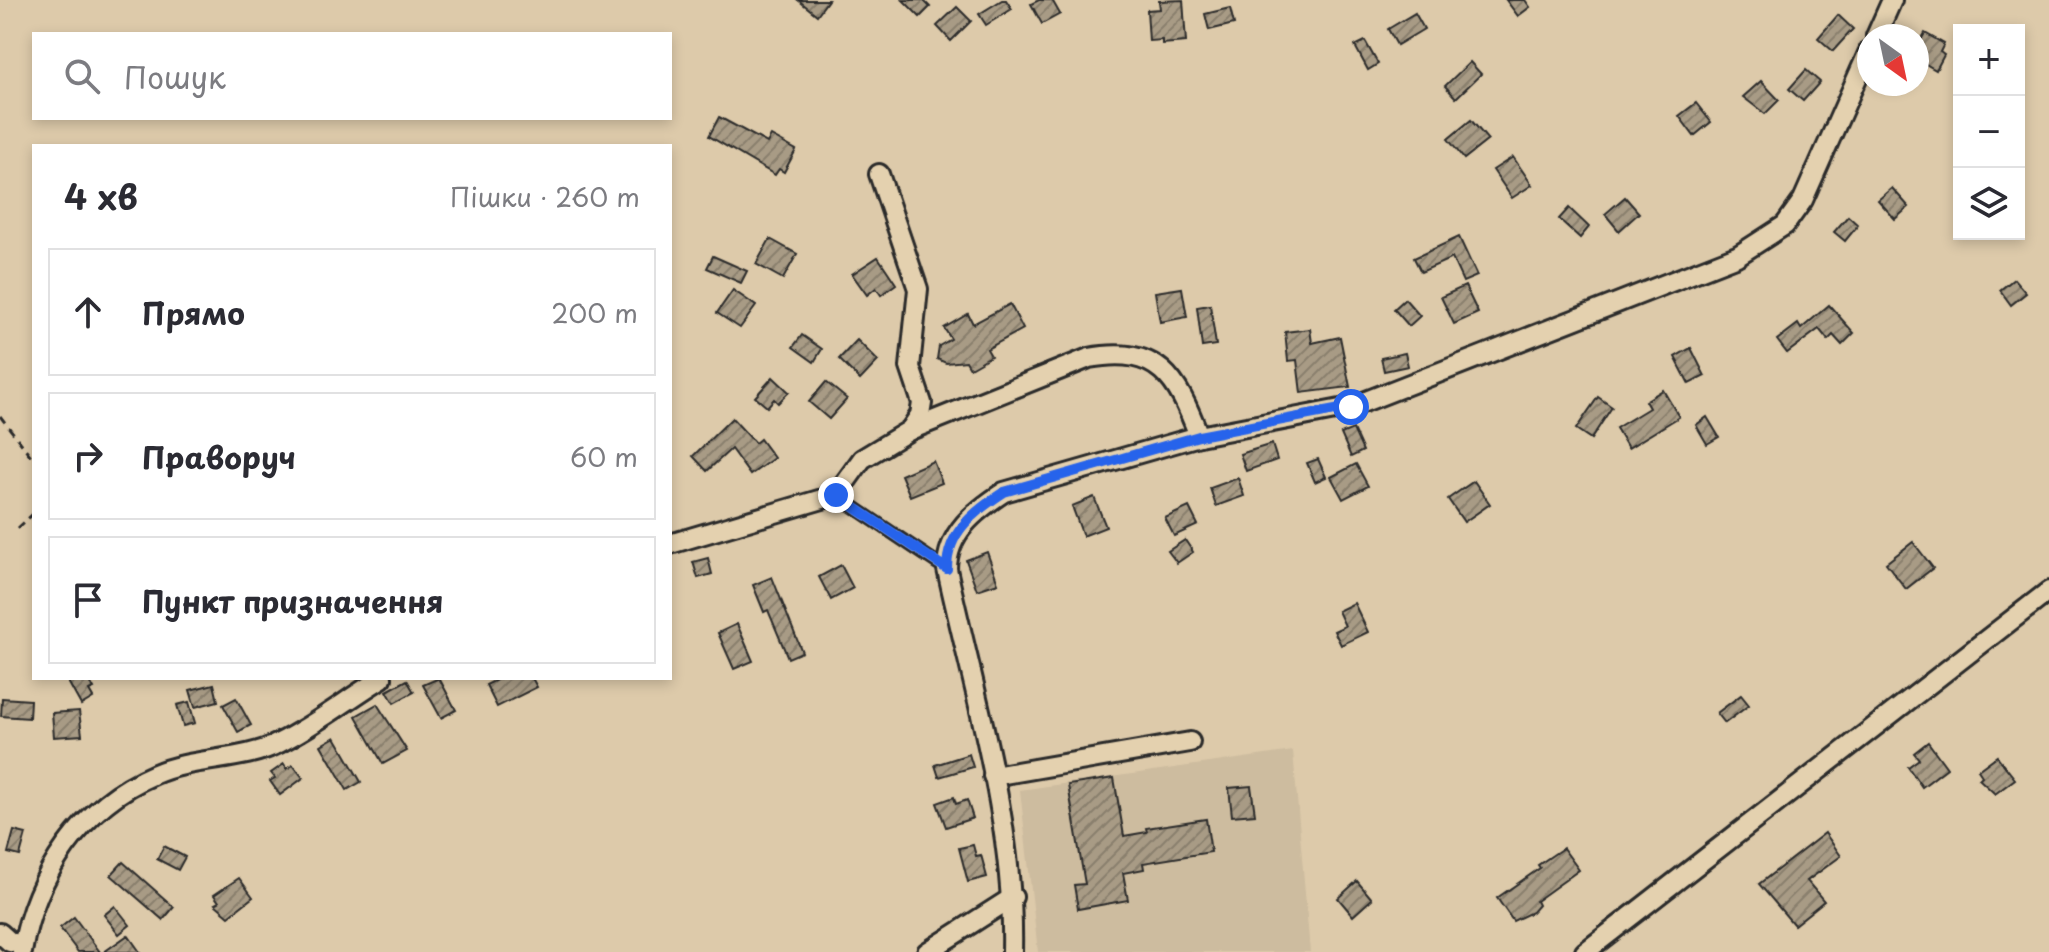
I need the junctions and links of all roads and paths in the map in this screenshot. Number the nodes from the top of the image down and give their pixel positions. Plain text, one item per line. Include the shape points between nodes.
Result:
1 (1892, 0) edge
2 (1881, 24) edge
3 (1857, 78) edge
4 (879, 174) dead end
5 (0, 416) edge
6 (910, 430) junction
7 (1199, 436) junction
8 (32, 457) edge
9 (836, 495) junction
10 (32, 515) edge
11 (18, 528) dead end
12 (672, 543) edge
13 (947, 569) junction
14 (2049, 591) edge
15 (379, 680) edge
16 (1190, 742) dead end
17 (993, 776) junction
18 (1013, 897) junction
19 (0, 933) edge
20 (23, 948) edge
21 (927, 952) edge
22 (1012, 952) edge
23 (1585, 952) edge

1 - 2 street
3 - 7 street via 1803,200 1785,225 1737,256 1351,407
4 - 6 street via 918,289 910,367 922,403
5 - 8 path
6 - 7 street via 1089,358 1114,353 1140,356 1161,369 1182,390
6 - 9 street via 862,459
7 - 13 street via 1004,492 960,529 947,550
9 - 12 street
9 - 13 lane
10 - 11 path
13 - 17 street
14 - 23 street
15 - 20 street via 277,744 155,774 108,803 68,839 44,880
16 - 17 street
17 - 18 street
18 - 21 street
18 - 22 street
19 - 20 street

